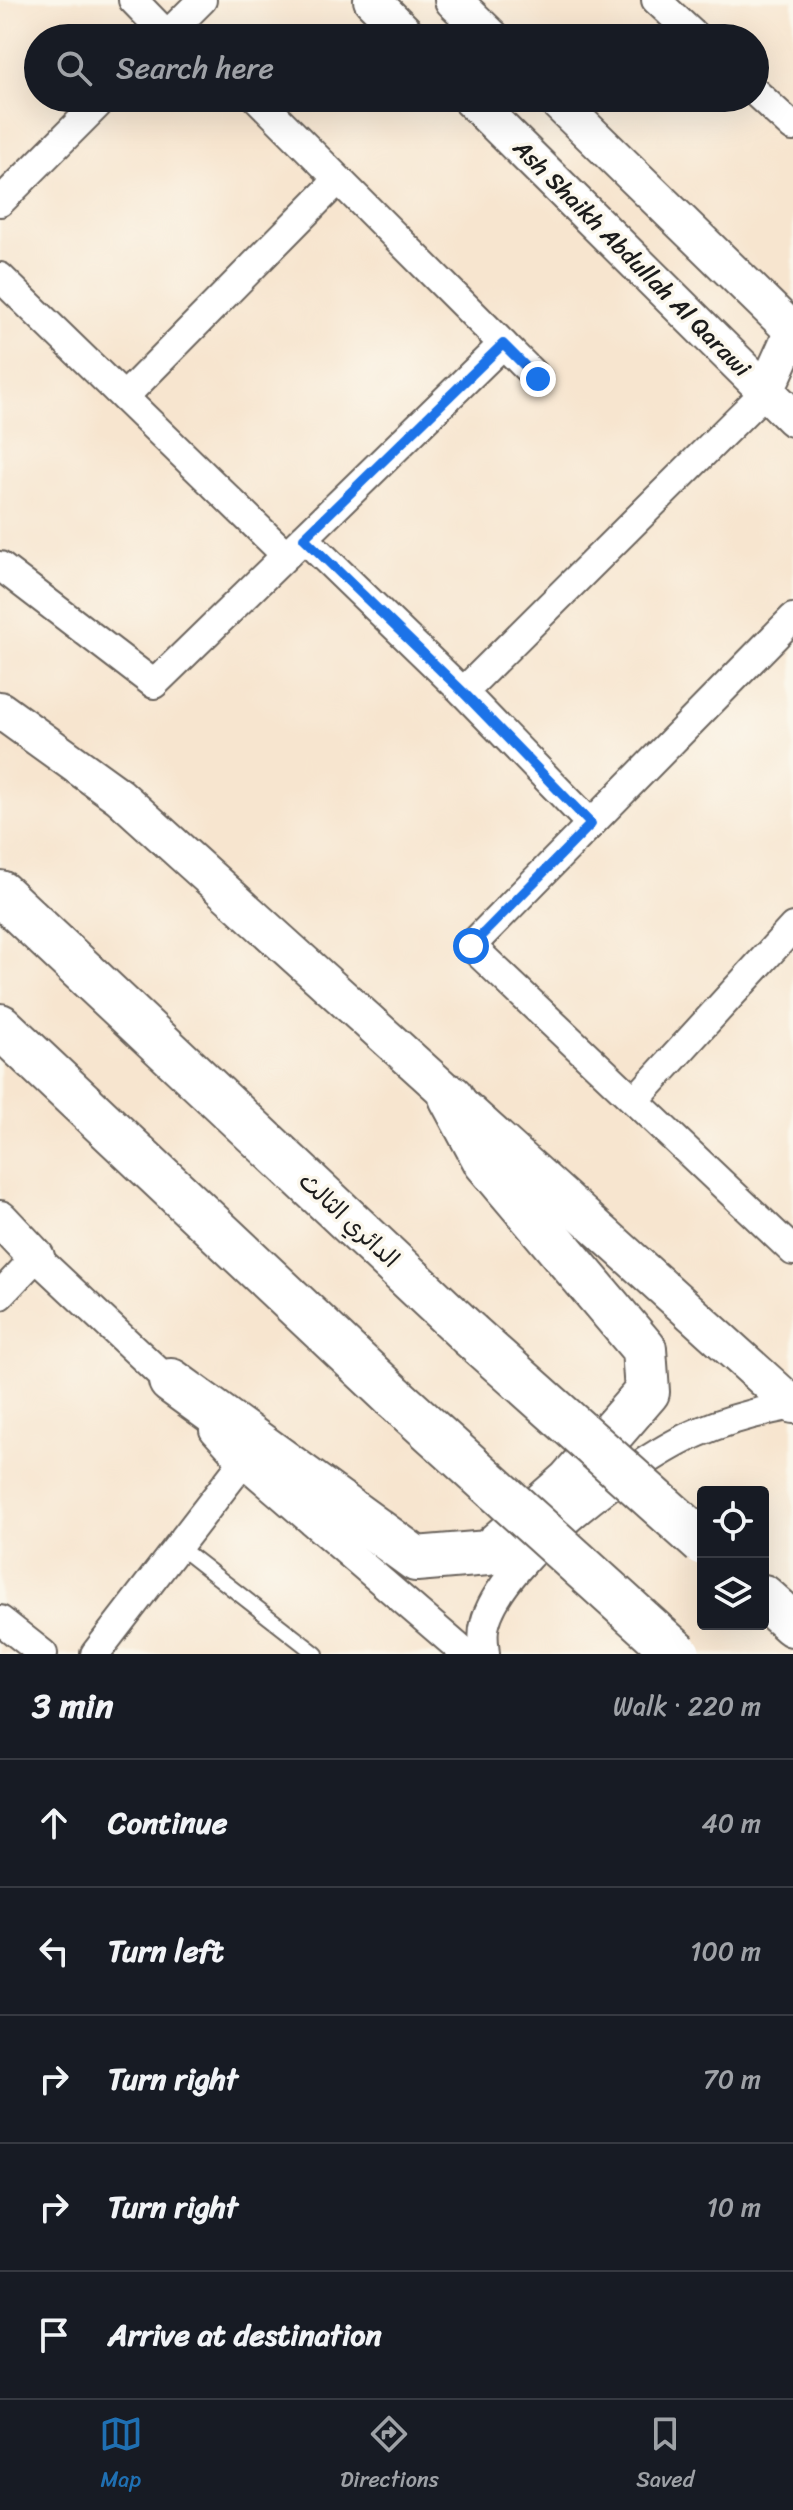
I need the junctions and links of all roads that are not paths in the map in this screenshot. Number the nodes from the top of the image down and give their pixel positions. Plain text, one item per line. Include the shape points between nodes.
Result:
1 (133, 0) edge
2 (202, 0) edge
3 (372, 0) edge
4 (453, 0) edge
5 (656, 0) edge
6 (165, 24) edge
7 (184, 24) edge
8 (396, 24) edge
9 (478, 24) edge
10 (682, 24) edge
11 (769, 105) edge
12 (89, 112) edge
13 (271, 112) edge
14 (485, 112) edge
15 (568, 112) edge
16 (793, 127) edge
17 (338, 180) junction
18 (4, 190) edge
19 (0, 277) edge
20 (793, 331) edge
21 (503, 344) junction
22 (538, 379) dead end
23 (779, 384) edge
24 (124, 397) junction
25 (793, 418) edge
26 (295, 547) junction
27 (0, 566) edge
28 (793, 618) edge
29 (463, 692) junction
30 (0, 710) edge
31 (591, 824) junction
32 (0, 893) edge
33 (793, 927) edge
34 (0, 1026) edge
35 (451, 1097) junction
36 (636, 1099) junction
37 (0, 1219) edge
38 (793, 1251) edge
39 (36, 1257) junction
40 (0, 1295) edge
41 (171, 1381) junction
42 (793, 1405) edge
43 (243, 1462) junction
44 (697, 1538) edge
45 (179, 1547) junction
46 (769, 1602) edge
47 (0, 1620) edge
48 (793, 1624) edge
49 (459, 1652) edge
50 (43, 1654) edge
51 (95, 1654) edge
52 (316, 1654) edge
53 (485, 1654) edge
54 (678, 1654) edge

1 - 6 street
2 - 7 street
3 - 8 street
4 - 9 street
5 - 10 street
11 - 16 street
12 - 18 street
13 - 17 street
14 - 23 street, Ash Shaikh Abdullah Al Qarawi
15 - 20 street
17 - 21 street
17 - 24 street
19 - 24 street
20 - 23 street
21 - 22 street
21 - 26 street
23 - 25 street, Ash Shaikh Abdullah Al Qarawi
23 - 29 street
24 - 26 street
26 - 27 street via 154,684
26 - 29 street
28 - 31 street
29 - 31 street
30 - 35 street via 119,796
31 - 36 street via 471,946
32 - 44 highway, الدائري الثالث, bridge via 469,1334
33 - 36 street
34 - 54 highway, bridge via 395,1398
35 - 41 highway via 486,1162 644,1349 647,1392 570,1481 488,1553 416,1559
35 - 42 street
36 - 38 street
37 - 39 street
39 - 40 street
39 - 41 street
41 - 43 street
42 - 53 street via 697,1433 642,1463 565,1520 505,1583 485,1620
43 - 45 street
43 - 49 street
45 - 51 street
45 - 52 lane
46 - 48 highway
47 - 50 street

